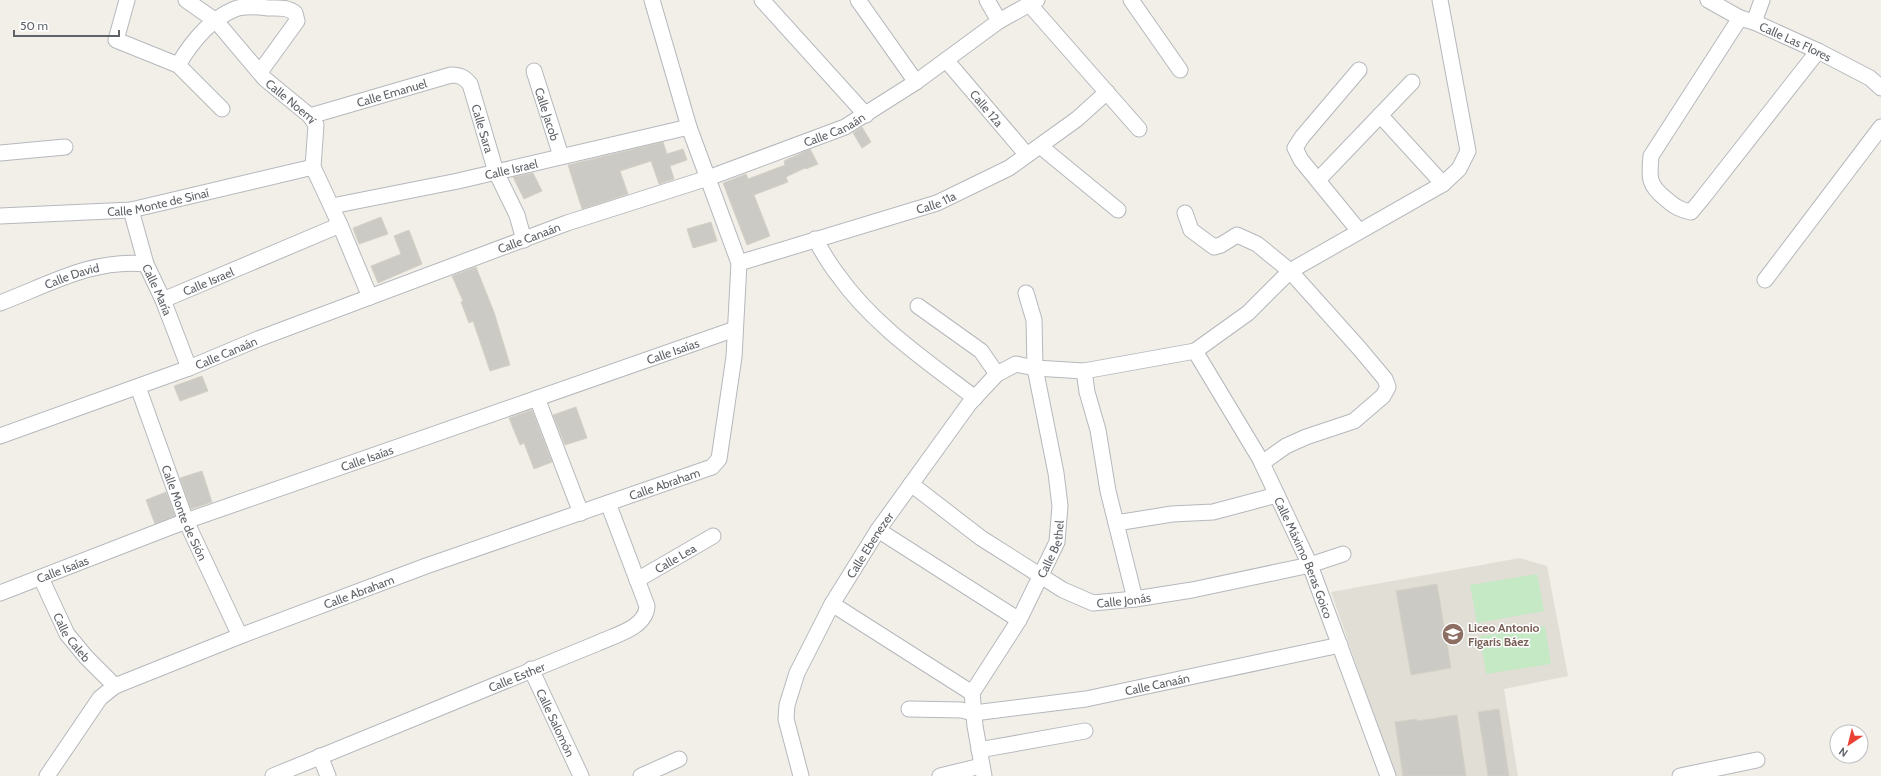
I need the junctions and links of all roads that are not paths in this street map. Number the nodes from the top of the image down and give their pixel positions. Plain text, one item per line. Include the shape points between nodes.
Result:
1 (127, 0) edge
2 (186, 0) edge
3 (652, 0) edge
4 (762, 0) edge
5 (858, 0) edge
6 (987, 0) edge
7 (1131, 0) edge
8 (1440, 0) edge
9 (1708, 0) edge
10 (1762, 0) edge
11 (1033, 2) edge
12 (1747, 20) junction
13 (999, 21) junction
14 (216, 22) junction
15 (1818, 51) junction
16 (946, 60) junction
17 (178, 64) junction
18 (1180, 70) dead end
19 (1359, 70) dead end
20 (534, 71) dead end
21 (260, 72) junction
22 (916, 82) junction
23 (1412, 82) dead end
24 (470, 84) joint
25 (1881, 88) edge
26 (1107, 92) junction
27 (222, 108) dead end
28 (866, 115) junction
29 (310, 116) junction
30 (1380, 116) junction
31 (689, 127) junction
32 (1881, 127) edge
33 (1139, 129) dead end
34 (1040, 146) junction
35 (65, 147) dead end
36 (0, 153) edge
37 (1027, 155) junction
38 (561, 156) junction
39 (313, 167) junction
40 (496, 172) junction
41 (708, 178) junction
42 (1318, 180) junction
43 (1444, 184) junction
44 (332, 206) junction
45 (131, 210) junction
46 (1118, 210) dead end
47 (1186, 213) dead end
48 (0, 216) edge
49 (340, 224) junction
50 (1359, 231) junction
51 (815, 239) junction
52 (524, 240) junction
53 (739, 262) junction
54 (146, 264) junction
55 (1290, 271) junction
56 (1766, 280) dead end
57 (1026, 293) dead end
58 (370, 297) junction
59 (163, 300) junction
60 (0, 303) edge
61 (918, 306) dead end
62 (735, 329) junction
63 (1195, 350) junction
64 (189, 368) junction
65 (1035, 368) junction
66 (1084, 371) junction
67 (997, 374) junction
68 (138, 387) junction
69 (537, 398) junction
70 (975, 398) junction
71 (0, 436) edge
72 (1262, 463) junction
73 (910, 484) junction
74 (1277, 495) junction
75 (608, 503) junction
76 (581, 513) junction
77 (186, 521) junction
78 (1116, 523) junction
79 (878, 530) junction
80 (713, 536) dead end
81 (1343, 554) dead end
82 (1310, 565) junction
83 (1042, 576) junction
84 (41, 578) junction
85 (637, 580) junction
86 (0, 593) edge
87 (1135, 600) junction
88 (832, 604) junction
89 (1019, 620) junction
90 (240, 636) junction
91 (1340, 646) junction
92 (531, 669) junction
93 (115, 686) junction
94 (972, 693) junction
95 (909, 709) dead end
96 (974, 713) junction
97 (1085, 731) dead end
98 (979, 750) junction
99 (320, 756) junction
100 (679, 759) dead end
101 (1757, 760) dead end
102 (983, 771) edge
103 (1716, 773) edge
104 (647, 775) edge
105 (47, 776) edge
106 (273, 776) edge
107 (328, 776) edge
108 (581, 776) edge
109 (801, 776) edge
110 (940, 776) edge
111 (1388, 776) edge
112 (1680, 776) edge

1 - 17 street via 116,40
2 - 14 street, Calle Noemí
3 - 31 street
4 - 28 street
5 - 22 street
6 - 13 street
7 - 18 street
8 - 43 street via 1468,151 1460,169
9 - 12 street, Calle Las Flores
10 - 12 street
11 - 13 street, Calle Canaán
11 - 26 street
12 - 15 street, Calle Las Flores
12 - 15 street via 1651,156 1649,173 1654,190 1679,209 1690,212 1701,200
13 - 16 street, Calle Canaán
14 - 17 street via 192,42
14 - 21 street, Calle Noemí
14 - 21 street via 235,9 254,6 289,9 295,13 297,21
15 - 25 street, Calle Las Flores via 1870,78
16 - 22 street, Calle Canaán
16 - 37 street, Calle 12a
17 - 27 street
19 - 42 street via 1302,137 1296,148 1301,160
20 - 38 street, Calle Jacob
21 - 29 street, Calle Noemí
22 - 28 street, Calle Canaán
23 - 30 street
24 - 29 street, Calle Emanuel via 464,77 450,75
24 - 40 street, Calle Sara
26 - 33 street
26 - 34 street, Calle 11a via 1077,119
28 - 41 street, Calle Canaán via 845,127
29 - 39 street, Calle Noemí via 316,125
30 - 42 street
30 - 43 street
31 - 38 street, Calle Israel
31 - 41 street
32 - 56 street
34 - 37 street, Calle 11a
34 - 46 street
35 - 36 street
37 - 51 street, Calle 11a via 1009,168 937,203
38 - 40 street, Calle Israel
39 - 44 street
39 - 45 street, Calle Monte de Sinaí
40 - 44 street, Calle Israel
40 - 52 street, Calle Sara via 517,215
41 - 52 street, Calle Canaán via 566,223
41 - 53 street
42 - 50 street
43 - 50 street
44 - 49 street
45 - 48 street, Calle Monte de Sinaí
45 - 54 street, Calle María
47 - 55 street via 1191,230 1214,246 1237,235 1257,244
49 - 58 street
49 - 59 street, Calle Israel
50 - 55 street
51 - 53 street, Calle 11a
51 - 70 street via 838,276 874,317
52 - 58 street, Calle Canaán
53 - 62 street
54 - 59 street, Calle María
54 - 60 street, Calle David via 128,262 88,268
55 - 63 street via 1248,313
55 - 72 street via 1368,358 1385,379 1388,387 1383,396 1354,421 1286,446
57 - 65 street, Calle Bethel via 1034,320
58 - 64 street, Calle Canaán
59 - 64 street, Calle María
61 - 67 street via 982,351
62 - 69 street, Calle Isaías
62 - 75 street, Calle Abraham via 734,357 719,459 712,467
63 - 66 street, Calle Ebenezer
63 - 72 street, Calle Máximo Beras Goico
64 - 68 street, Calle Canaán
65 - 66 street, Calle Ebenezer
65 - 67 street, Calle Ebenezer via 1016,364
65 - 83 street, Calle Bethel via 1060,506 1057,542
66 - 78 street
67 - 70 street, Calle Ebenezer
68 - 71 street, Calle Canaán
68 - 77 street, Calle Monte de Sión
69 - 76 street
69 - 77 street, Calle Isaías
70 - 73 street, Calle Ebenezer
72 - 74 street, Calle Máximo Beras Goico
73 - 79 street, Calle Ebenezer
73 - 83 street, Calle Jonás via 981,538
74 - 78 street via 1213,512 1172,514
74 - 82 street, Calle Máximo Beras Goico
75 - 76 street, Calle Abraham
75 - 85 street, Calle Esther
76 - 90 street, Calle Abraham via 426,566
77 - 84 street, Calle Isaías
77 - 90 street, Calle Monte de Sión
78 - 87 street
79 - 88 street, Calle Ebenezer
79 - 89 street
80 - 85 street, Calle Lea
81 - 82 street, Calle Jonás
82 - 87 street, Calle Jonás
82 - 91 street, Calle Máximo Beras Goico
83 - 87 street, Calle Jonás via 1063,590 1093,603
83 - 89 street, Calle Bethel
84 - 86 street, Calle Isaías
84 - 93 street, Calle Caleb via 67,634
85 - 92 street, Calle Esther via 646,606 646,614 640,623 598,643
88 - 94 street
88 - 109 street, Calle Ebenezer via 796,673 787,705 786,718
89 - 94 street, Calle Bethel
90 - 93 street, Calle Abraham
91 - 96 street, Calle Canaán via 1086,699
91 - 111 street, Calle Máximo Beras Goico
92 - 99 street, Calle Esther
92 - 108 street, Calle Salomón
93 - 105 street, Calle Abraham via 100,698
94 - 96 street
95 - 96 street, Calle Canaán via 961,710
96 - 98 street
97 - 98 street
98 - 102 street
99 - 106 street, Calle Esther
99 - 107 street
100 - 104 street
101 - 103 street
102 - 110 street
103 - 112 street

